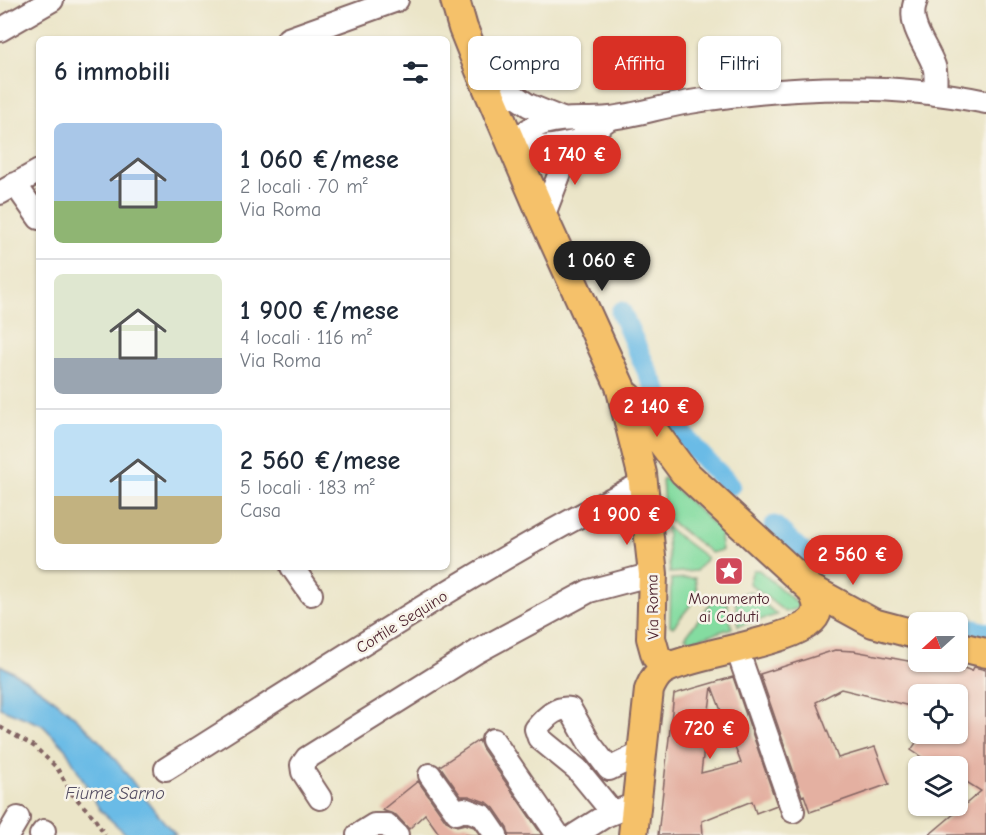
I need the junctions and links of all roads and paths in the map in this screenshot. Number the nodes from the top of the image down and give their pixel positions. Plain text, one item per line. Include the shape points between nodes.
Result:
1 (52, 0) edge
2 (397, 0) edge
3 (455, 0) edge
4 (916, 0) edge
5 (0, 30) edge
6 (296, 36) edge
7 (468, 40) edge
8 (488, 90) edge
9 (506, 90) edge
10 (935, 94) junction
11 (986, 102) edge
12 (610, 118) junction
13 (562, 119) junction
14 (578, 141) junction
15 (512, 144) junction
16 (36, 173) edge
17 (7, 188) edge
18 (36, 215) edge
19 (543, 217) junction
20 (620, 386) junction
21 (684, 472) junction
22 (643, 478) junction
23 (294, 570) edge
24 (653, 574) junction
25 (811, 589) junction
26 (311, 594) dead end
27 (873, 623) junction
28 (795, 631) junction
29 (908, 632) edge
30 (737, 649) junction
31 (968, 649) edge
32 (986, 653) edge
33 (671, 666) junction
34 (0, 727) edge
35 (494, 740) dead end
36 (644, 752) junction
37 (166, 770) dead end
38 (430, 775) dead end
39 (320, 798) dead end
40 (625, 808) junction
41 (793, 811) dead end
42 (105, 835) edge
43 (358, 835) edge
44 (397, 835) edge
45 (496, 835) edge
46 (558, 835) edge
47 (575, 835) edge
48 (633, 835) edge

1 - 5 street
2 - 6 street
3 - 7 main road, Via Roma
4 - 10 street via 914,24 935,68
8 - 15 main road, Via Roma
9 - 13 street via 528,105
10 - 11 street
10 - 12 street via 860,90 772,92 690,102
12 - 13 street
12 - 14 street
13 - 15 street via 533,127
14 - 15 street via 531,148
14 - 19 street via 558,174
15 - 19 main road, Via Roma
16 - 17 street
17 - 18 street
19 - 20 main road, Via Roma
20 - 21 main road
20 - 22 main road, Via Roma
21 - 22 main road via 662,461 649,465
21 - 25 main road
22 - 24 main road, Via Roma
22 - 37 street, Cortile Sequino via 495,563
23 - 26 street
24 - 33 main road, Via Roma via 651,638 656,656
24 - 39 street via 589,591 478,651 307,758 303,772
25 - 27 main road
25 - 28 main road via 816,598 814,618
27 - 28 main road
27 - 29 main road
28 - 30 main road
30 - 33 main road
30 - 41 street
31 - 32 main road
33 - 36 main road via 653,680 649,690
34 - 42 path via 35,747 57,768
35 - 46 street
36 - 40 main road
36 - 40 street via 609,770 570,709 558,710 536,729 539,738
38 - 45 street via 457,813 464,809 483,816
40 - 47 street
40 - 48 main road
43 - 44 street via 375,825 387,825

